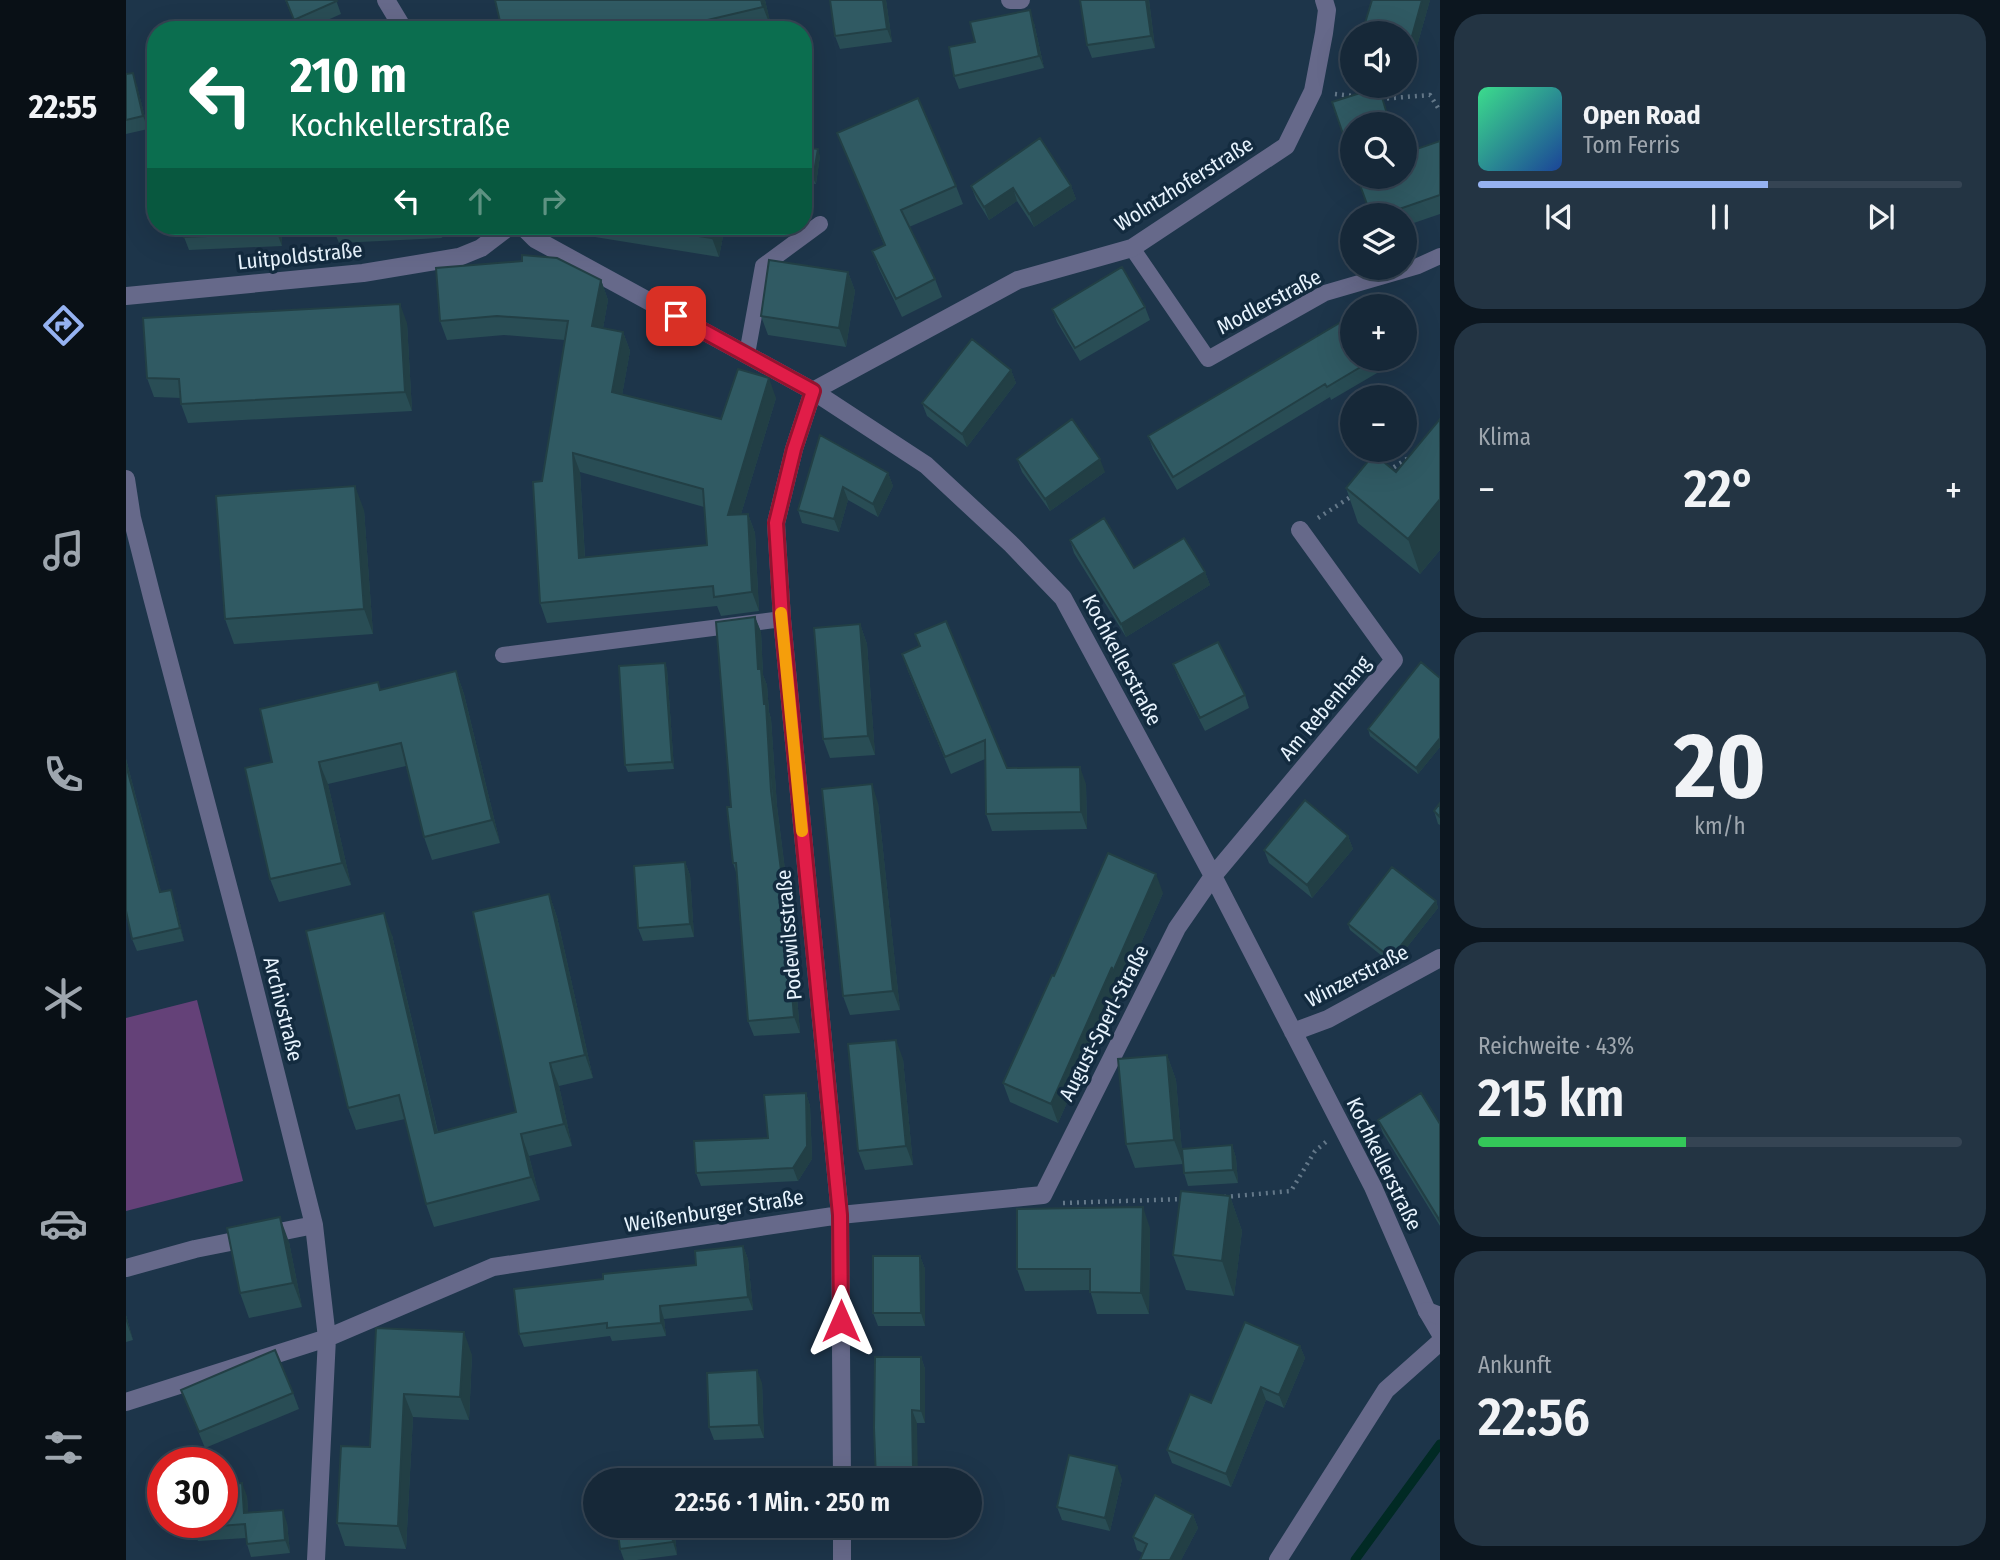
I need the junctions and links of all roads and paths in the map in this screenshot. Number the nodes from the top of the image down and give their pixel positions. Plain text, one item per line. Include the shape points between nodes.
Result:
1 (386, 0) edge
2 (1010, 0) edge
3 (1021, 0) edge
4 (1324, 0) edge
5 (399, 21) edge
6 (1313, 91) junction
7 (1340, 95) edge
8 (1376, 99) edge
9 (1440, 111) edge
10 (820, 224) dead end
11 (812, 230) edge
12 (498, 235) edge
13 (534, 235) edge
14 (805, 235) edge
15 (1132, 248) junction
16 (1440, 256) edge
17 (126, 296) edge
18 (747, 355) junction
19 (813, 391) junction
20 (1419, 451) edge
21 (1386, 473) edge
22 (126, 479) edge
23 (1354, 494) edge
24 (1300, 530) joint
25 (782, 619) junction
26 (503, 655) dead end
27 (1213, 876) junction
28 (1440, 958) edge
29 (1293, 1032) junction
30 (1343, 1129) junction
31 (1043, 1195) junction
32 (1212, 1198) edge
33 (1185, 1199) edge
34 (840, 1215) junction
35 (314, 1224) junction
36 (126, 1268) edge
37 (1434, 1314) edge
38 (1440, 1333) edge
39 (327, 1338) junction
40 (1440, 1342) edge
41 (126, 1402) edge
42 (842, 1468) edge
43 (842, 1538) edge
44 (316, 1560) edge
45 (842, 1560) edge
46 (1278, 1560) edge

1 - 5 street
2 - 3 street
4 - 6 street, Wolntzhoferstraße via 1324,33
6 - 7 path
6 - 15 street, Wolntzhoferstraße via 1286,146
8 - 9 path via 1430,95
10 - 11 lane
12 - 17 street, Luitpoldstraße via 458,257 363,273
13 - 18 street, Kochkellerstraße
14 - 18 lane via 763,266
15 - 16 lane, Modlerstraße via 1208,359 1325,293
15 - 19 street, Wolntzhoferstraße via 1018,280
18 - 19 street, Kochkellerstraße
19 - 25 street, Podewilsstraße via 776,523
19 - 27 street, Kochkellerstraße via 926,465 1063,597
20 - 21 path
22 - 35 street, Archivstraße via 132,518
23 - 24 path
24 - 27 street, Am Rebenhang via 1394,660
25 - 26 lane
25 - 34 street, Podewilsstraße
27 - 29 street, Kochkellerstraße
27 - 31 street, August-Sperl-Straße via 1177,928
28 - 29 street, Winzerstraße via 1328,1019
29 - 30 street, Kochkellerstraße
30 - 32 path via 1315,1151 1291,1191
30 - 37 street, Kochkellerstraße
31 - 33 path via 1063,1203
31 - 34 street, Weißenburger Straße
34 - 39 street, Weißenburger Straße via 493,1267
34 - 42 street, Podewilsstraße
35 - 36 street
35 - 39 street, Archivstraße
37 - 38 street, Kochkellerstraße
39 - 41 street, Weißenburger Straße
39 - 44 street, Archivstraße
40 - 46 street via 1386,1390
43 - 45 street

